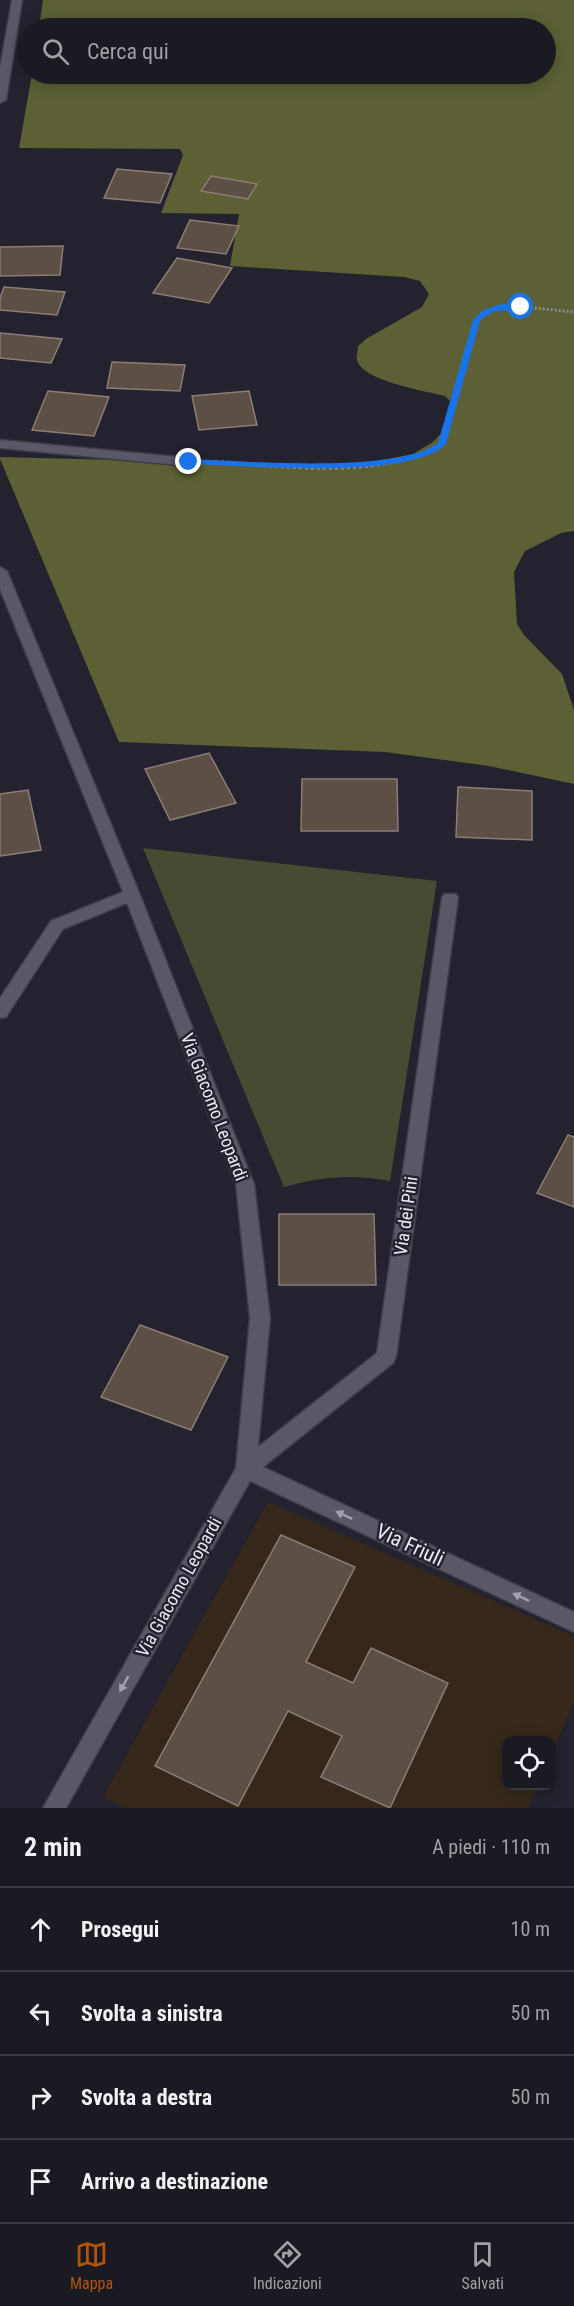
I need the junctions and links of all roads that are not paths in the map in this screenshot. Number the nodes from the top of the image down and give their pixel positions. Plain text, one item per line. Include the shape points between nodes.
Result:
1 (17, 0) edge
2 (0, 100) edge
3 (0, 444) edge
4 (189, 462) road end
5 (0, 571) edge
6 (132, 895) junction
7 (450, 898) dead end
8 (0, 1012) edge
9 (246, 1469) junction
10 (574, 1622) edge
11 (54, 1808) edge

1 - 2 street
3 - 4 street
5 - 6 street, Via Giacomo Leopardi
6 - 8 street via 57,925
6 - 9 street, Via Giacomo Leopardi via 245,1184 260,1318
7 - 9 street, Via dei Pini via 386,1357
10 -> 9 street, Via Friuli
9 -> 11 street, Via Giacomo Leopardi

